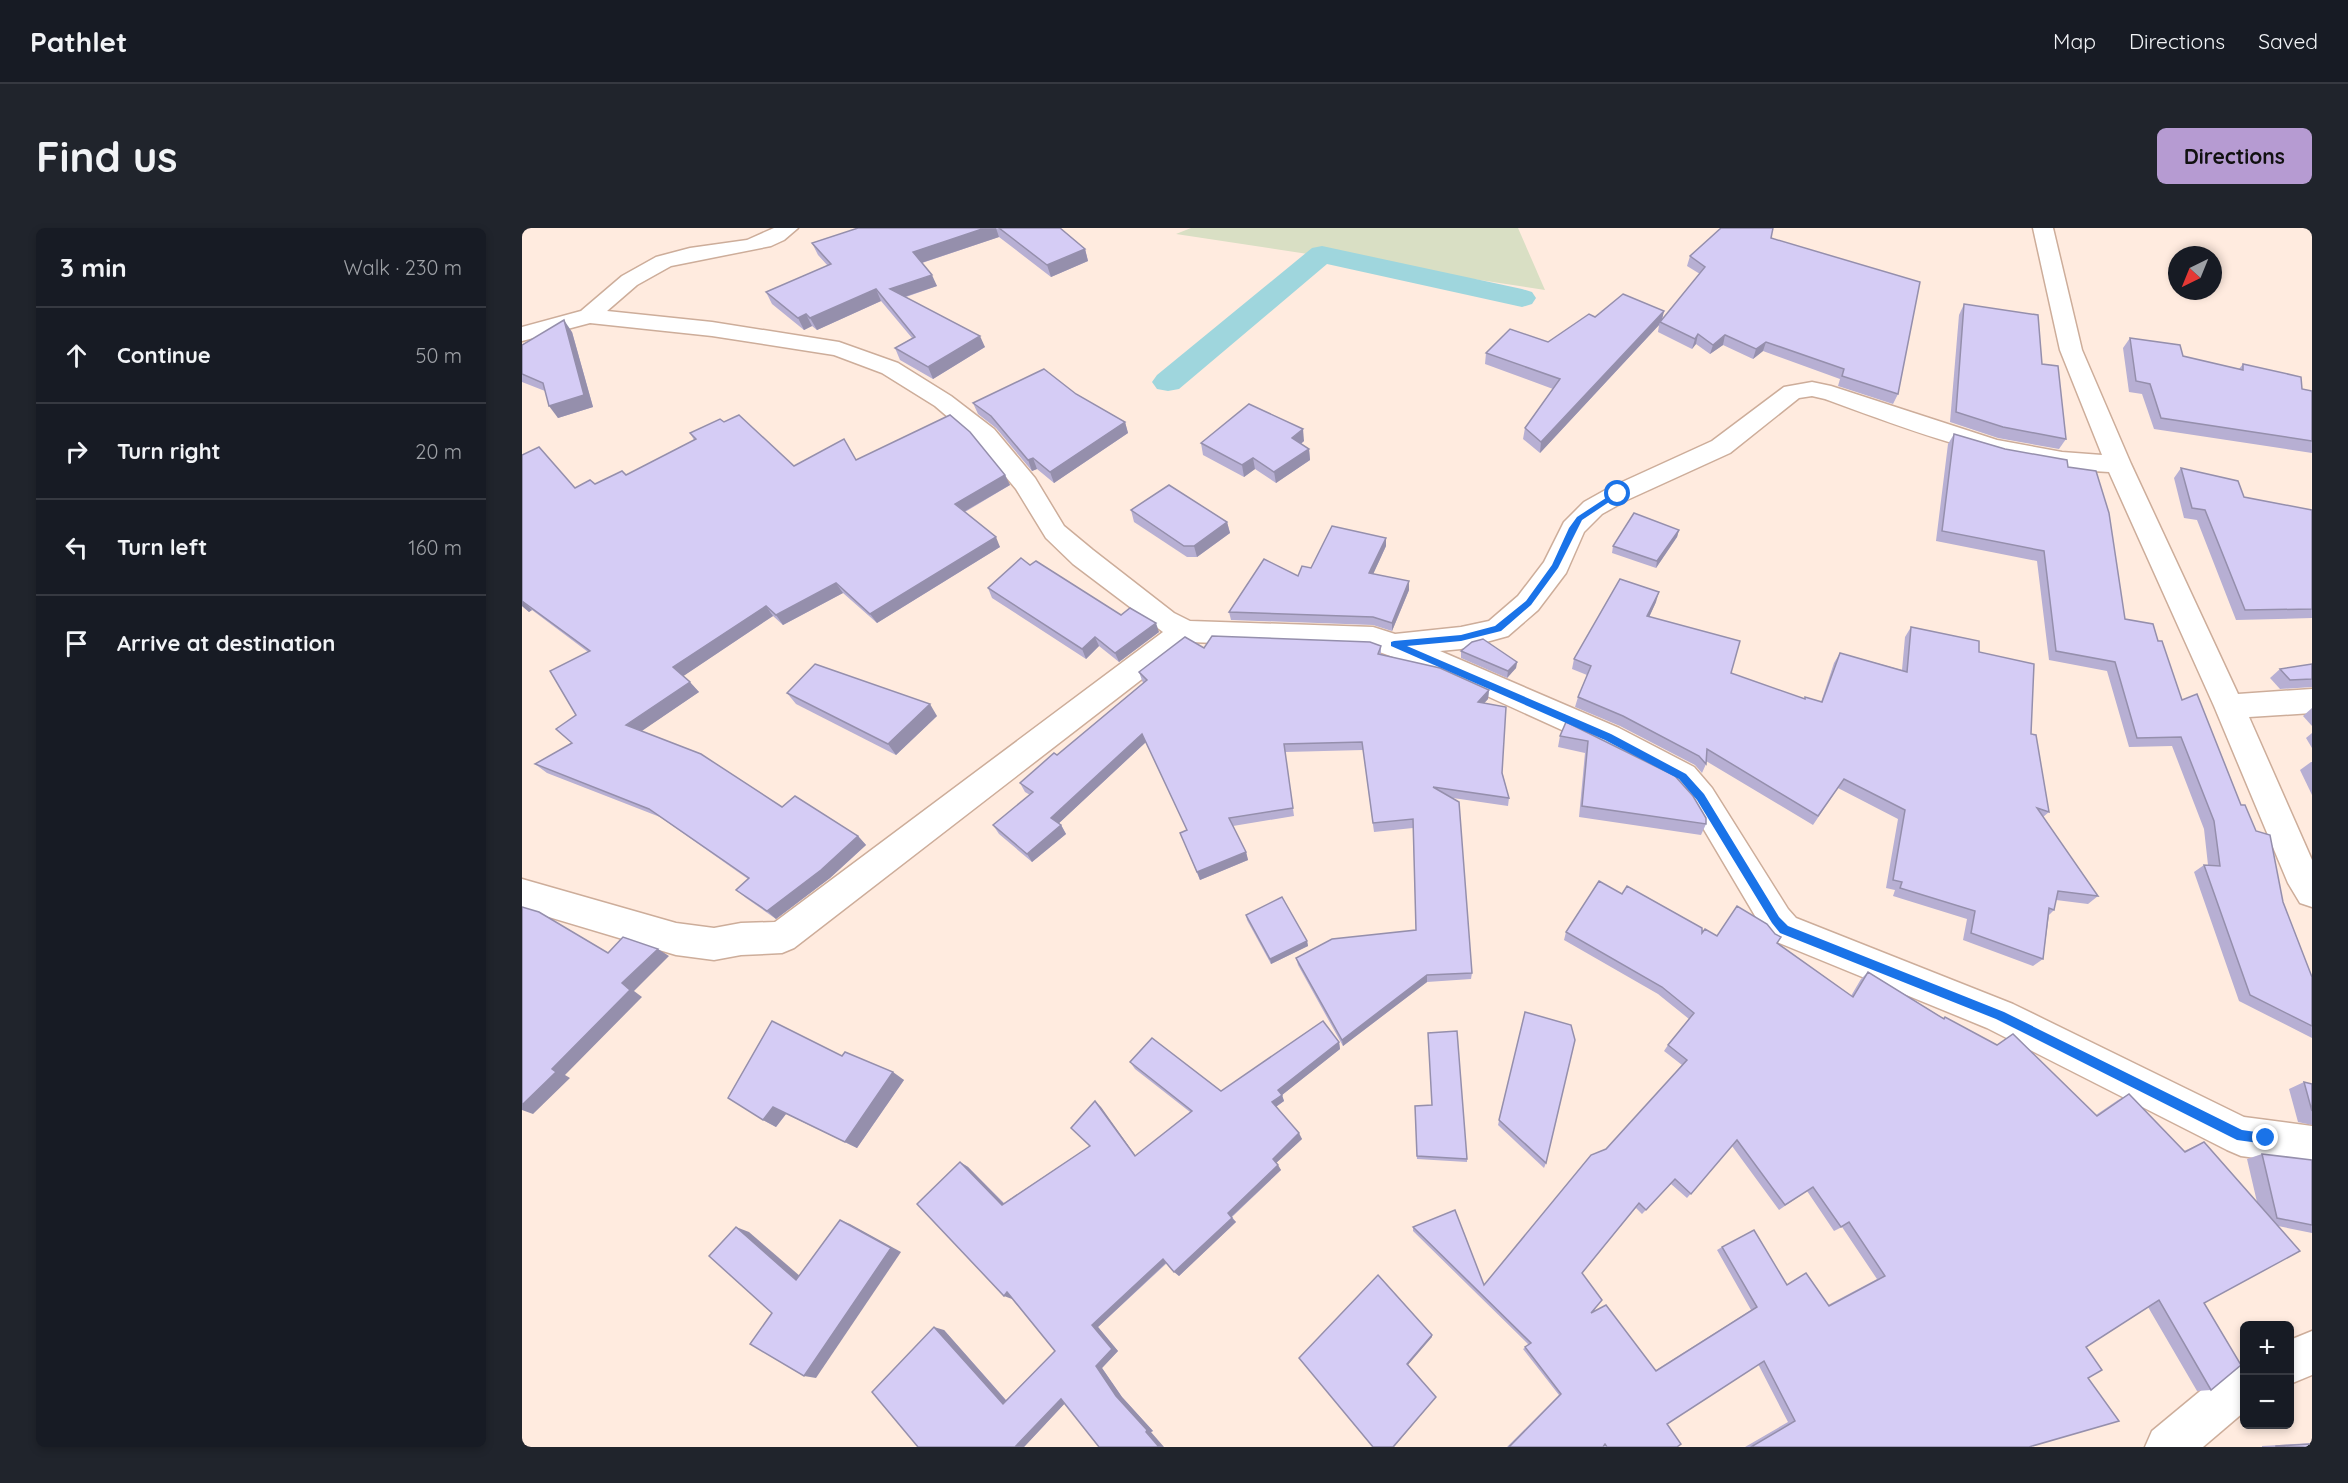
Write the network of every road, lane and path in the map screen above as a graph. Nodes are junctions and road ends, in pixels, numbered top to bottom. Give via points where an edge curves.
1 (788, 228) edge
2 (2043, 228) edge
3 (589, 316) junction
4 (522, 334) edge
5 (2118, 464) junction
6 (1185, 631) junction
7 (1394, 644) junction
8 (2312, 701) edge
9 (2229, 706) junction
10 (2312, 892) edge
11 (522, 894) edge
12 (2312, 1146) edge
13 (2312, 1353) edge
14 (2294, 1360) edge
15 (2240, 1387) edge
16 (2169, 1447) edge

1 - 3 street via 753,244 675,258 642,271
2 - 5 street via 2071,350
3 - 4 street
3 - 6 street via 712,329 839,349 890,368 943,400 985,435 1026,484 1055,532 1164,620
5 - 7 street via 2055,460 2023,453 1948,434 1831,393 1812,389 1792,392 1721,447 1618,494 1580,519 1556,566 1528,603 1498,629 1461,638
5 - 9 street
6 - 7 street via 1373,638
6 - 11 street via 782,937 714,944 676,939
7 - 12 street via 1608,737 1683,776 1701,797 1784,929 2000,1016 2241,1136
8 - 9 street
9 - 10 street
13 - 14 street
15 - 16 street

